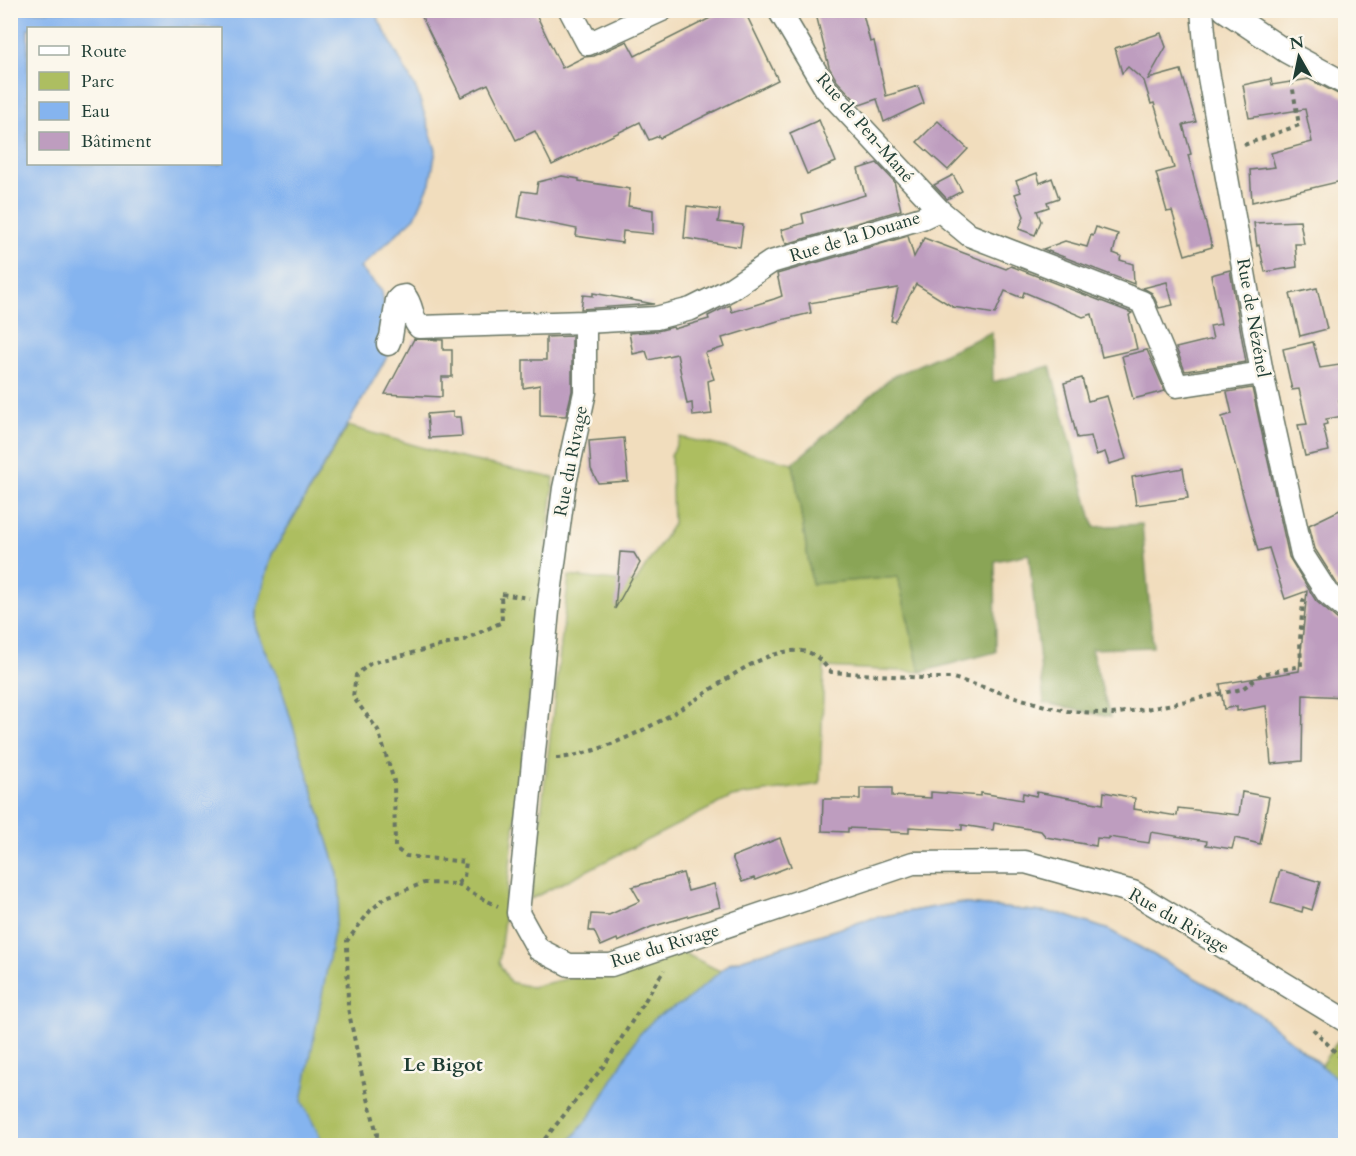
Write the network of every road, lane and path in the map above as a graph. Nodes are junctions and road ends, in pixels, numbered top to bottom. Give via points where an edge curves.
1 (570, 10) edge
2 (662, 10) edge
3 (779, 10) edge
4 (1202, 10) edge
5 (1224, 10) edge
6 (1287, 52) junction
7 (1346, 84) edge
8 (1223, 152) junction
9 (939, 210) junction
10 (585, 322) junction
11 (388, 344) dead end
12 (1263, 373) junction
13 (1318, 580) junction
14 (549, 601) junction
15 (1346, 609) edge
16 (534, 759) junction
17 (457, 884) junction
18 (519, 906) junction
19 (682, 942) junction
20 (1346, 1021) edge
21 (376, 1146) edge
22 (540, 1146) edge

1 - 2 street via 588,44
3 - 9 street, Rue de Pen-Mané via 826,90
4 - 8 street, Rue de Nézénel via 1207,66
5 - 6 street
6 - 7 street
6 - 8 path via 1299,125
8 - 12 street, Rue de Nézénel
9 - 10 street, Rue de la Douane via 771,262 691,309 656,318
9 - 12 street, Rue de la Douane via 969,235 1142,303 1177,386
10 - 11 street, Rue de la Douane via 419,327 405,296 397,300
10 - 14 street, Rue du Rivage via 585,392 564,488
12 - 13 street, Rue de Nézénel via 1302,554
13 - 15 street, Rue de Nézénel
13 - 16 path via 1303,600 1301,666 1262,674 1242,689 1112,714 1066,711 953,678 831,672 818,658 803,651 786,652 751,663 693,702 615,744 567,758
14 - 16 street, Rue du Rivage
14 - 17 path via 501,594 502,622 464,640 370,663 356,675 353,697 378,730 394,781 396,848 406,856 466,862 464,877
16 - 18 street, Rue du Rivage
17 - 18 path via 495,905
17 - 21 path via 424,883 386,897 347,941 348,1008 377,1134
18 - 19 street, Rue du Rivage via 518,913 538,949 569,965 611,965
19 - 20 street, Rue du Rivage via 913,863 1025,862 1133,892
19 - 22 path via 606,1063

